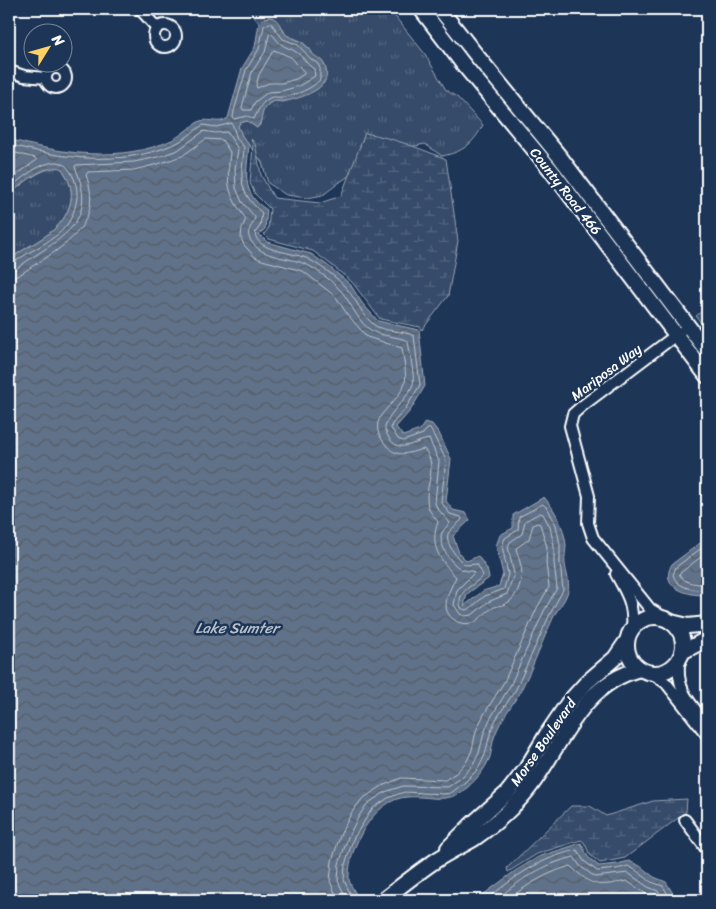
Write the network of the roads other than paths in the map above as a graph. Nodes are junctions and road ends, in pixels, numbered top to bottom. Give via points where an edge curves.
1 (140, 9) edge
2 (421, 9) edge
3 (440, 9) edge
4 (157, 28) dead end
5 (9, 71) edge
6 (46, 78) dead end
7 (688, 326) junction
8 (677, 335) junction
9 (707, 351) edge
10 (707, 376) edge
11 (604, 554) junction
12 (667, 620) junction
13 (707, 624) edge
14 (632, 628) junction
15 (707, 639) edge
16 (626, 642) junction
17 (681, 656) junction
18 (640, 669) junction
19 (654, 674) junction
20 (707, 724) edge
21 (707, 735) edge
22 (685, 820) dead end
23 (707, 850) edge
24 (435, 861) junction
25 (388, 897) edge

1 - 4 street
2 - 8 main road, County Road 466 via 551,170
3 - 7 main road, County Road 466 via 560,157
5 - 6 street
7 - 8 street
7 - 9 main road, County Road 466
8 - 10 main road, County Road 466
8 - 11 street, Mariposa Way via 582,406 571,420 571,432 590,496 588,522 593,538
11 - 12 street, Mariposa Way via 650,610
11 - 14 street, Mariposa Way via 630,599
12 - 13 main road via 688,626
12 - 14 main road via 647,618
12 - 17 main road via 681,634
14 - 16 main road
15 - 17 main road
16 - 18 main road via 629,657
16 - 24 main road, Morse Boulevard via 615,658 568,703 507,793
17 - 19 main road via 674,666
17 - 20 street via 678,676 683,692
18 - 19 main road
18 - 24 main road, Morse Boulevard via 625,673 599,690 578,713 526,793 502,817
19 - 21 street
22 - 23 street
24 - 25 main road, Morse Boulevard

